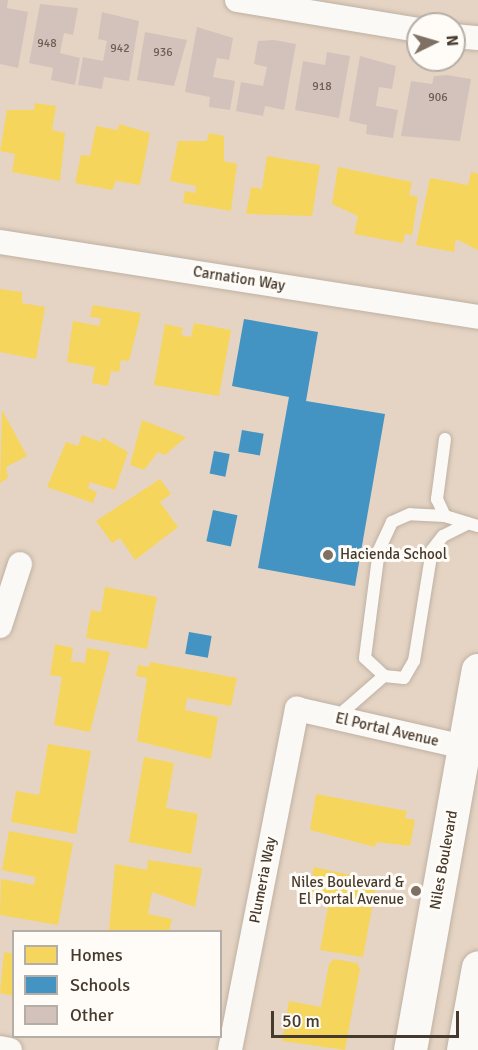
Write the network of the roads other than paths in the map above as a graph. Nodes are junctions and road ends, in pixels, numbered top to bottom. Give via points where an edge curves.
1 (237, 0) edge
2 (338, 8) edge
3 (406, 27) edge
4 (0, 242) edge
5 (478, 316) edge
6 (445, 439) dead end
7 (445, 516) junction
8 (473, 524) edge
9 (20, 564) dead end
10 (0, 627) edge
11 (478, 670) edge
12 (384, 676) junction
13 (297, 709) joint
14 (344, 720) junction
15 (471, 749) edge
16 (478, 967) edge
17 (0, 1048) edge
18 (10, 1050) edge
19 (230, 1050) edge
20 (410, 1050) edge
21 (463, 1050) edge

1 - 2 street
2 - 3 street
4 - 5 street, Carnation Way
6 - 7 lane via 436,499
7 - 8 lane
7 - 12 lane via 410,514 392,522 379,550 365,658
8 - 12 lane via 444,536 432,550 414,661 404,678
9 - 10 street
11 - 15 main road, Niles Boulevard
12 - 14 lane via 345,710
13 - 14 street, El Portal Avenue
13 - 19 street, Plumeria Way
14 - 15 street, El Portal Avenue
15 - 20 main road, Niles Boulevard
16 - 21 main road
17 - 18 street

